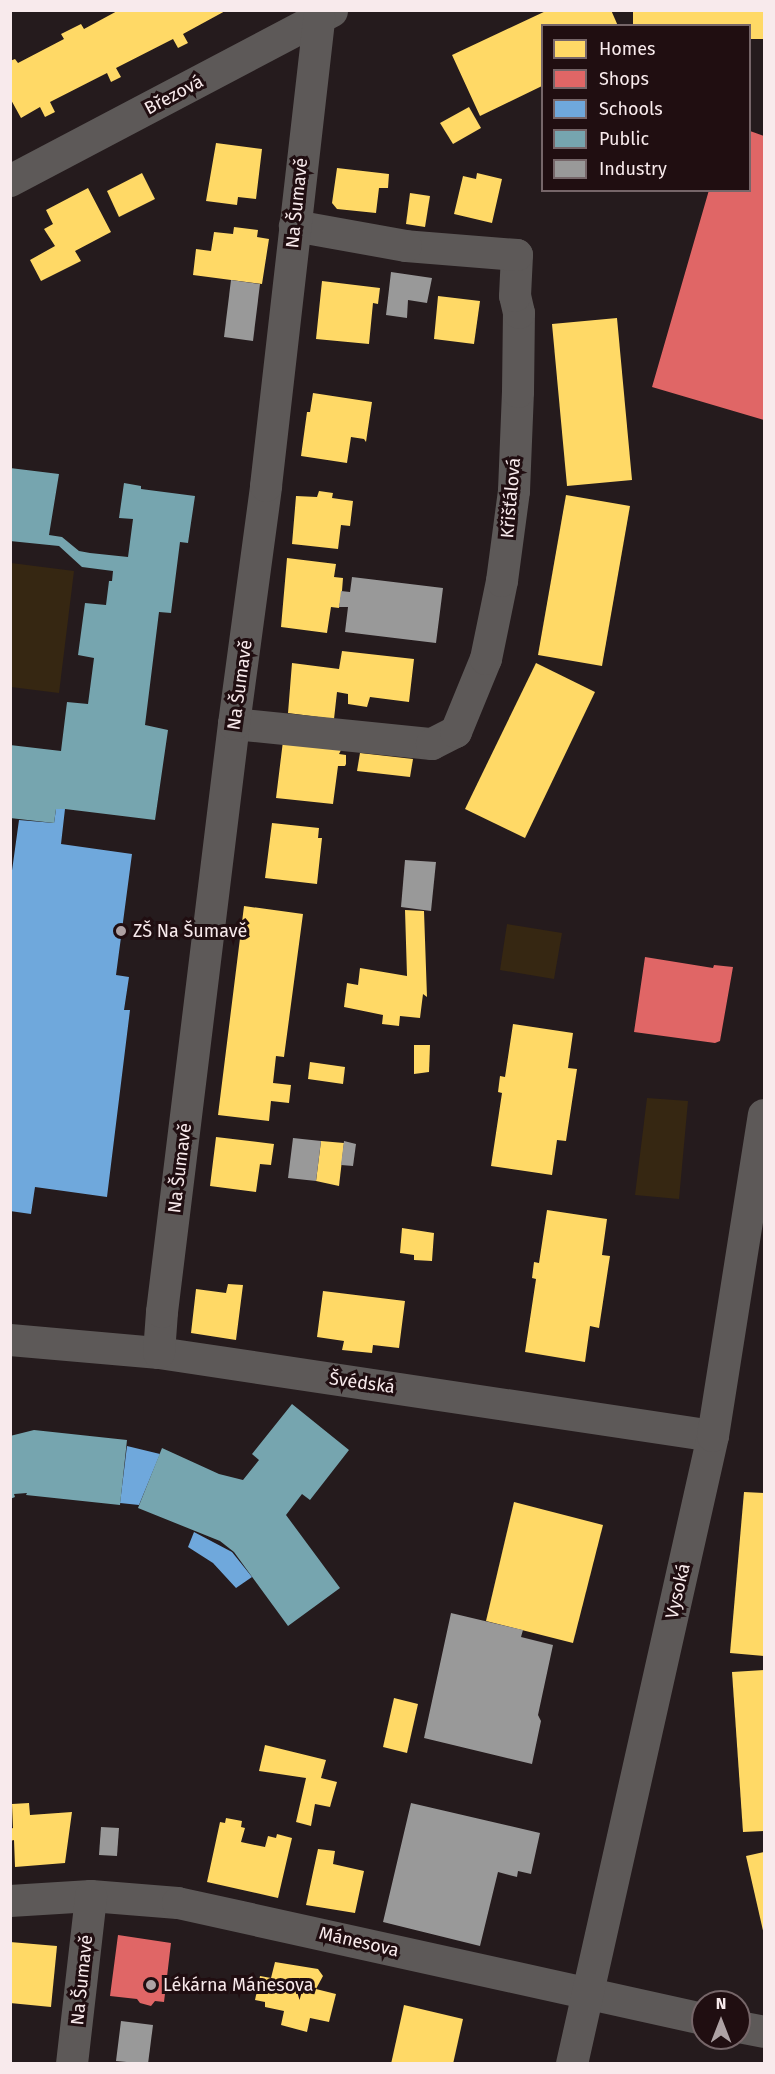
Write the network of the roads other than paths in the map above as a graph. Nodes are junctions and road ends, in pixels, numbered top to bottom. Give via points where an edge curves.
1 (326, 14) edge
2 (12, 176) edge
3 (295, 226) junction
4 (234, 724) junction
5 (765, 1115) edge
6 (10, 1340) edge
7 (159, 1353) junction
8 (713, 1436) junction
9 (91, 1896) junction
10 (10, 1901) edge
11 (588, 1995) junction
12 (691, 2016) edge
13 (72, 2064) edge
14 (572, 2064) edge

1 - 2 street, Březová
1 - 3 street, Na Šumavě
3 - 4 street, Na Šumavě via 267,486
3 - 4 street, Křišťálová via 406,246 517,255 514,491 486,659 456,732 432,744
4 - 7 street, Na Šumavě
5 - 8 street, Vysoká
6 - 7 street, Švédská
7 - 8 street, Švédská
8 - 11 street, Vysoká
9 - 10 street, Mánesova
9 - 11 street, Mánesova via 178,1903 240,1915
9 - 13 street, Na Šumavě
11 - 12 street, Mánesova
11 - 14 street, Vysoká

